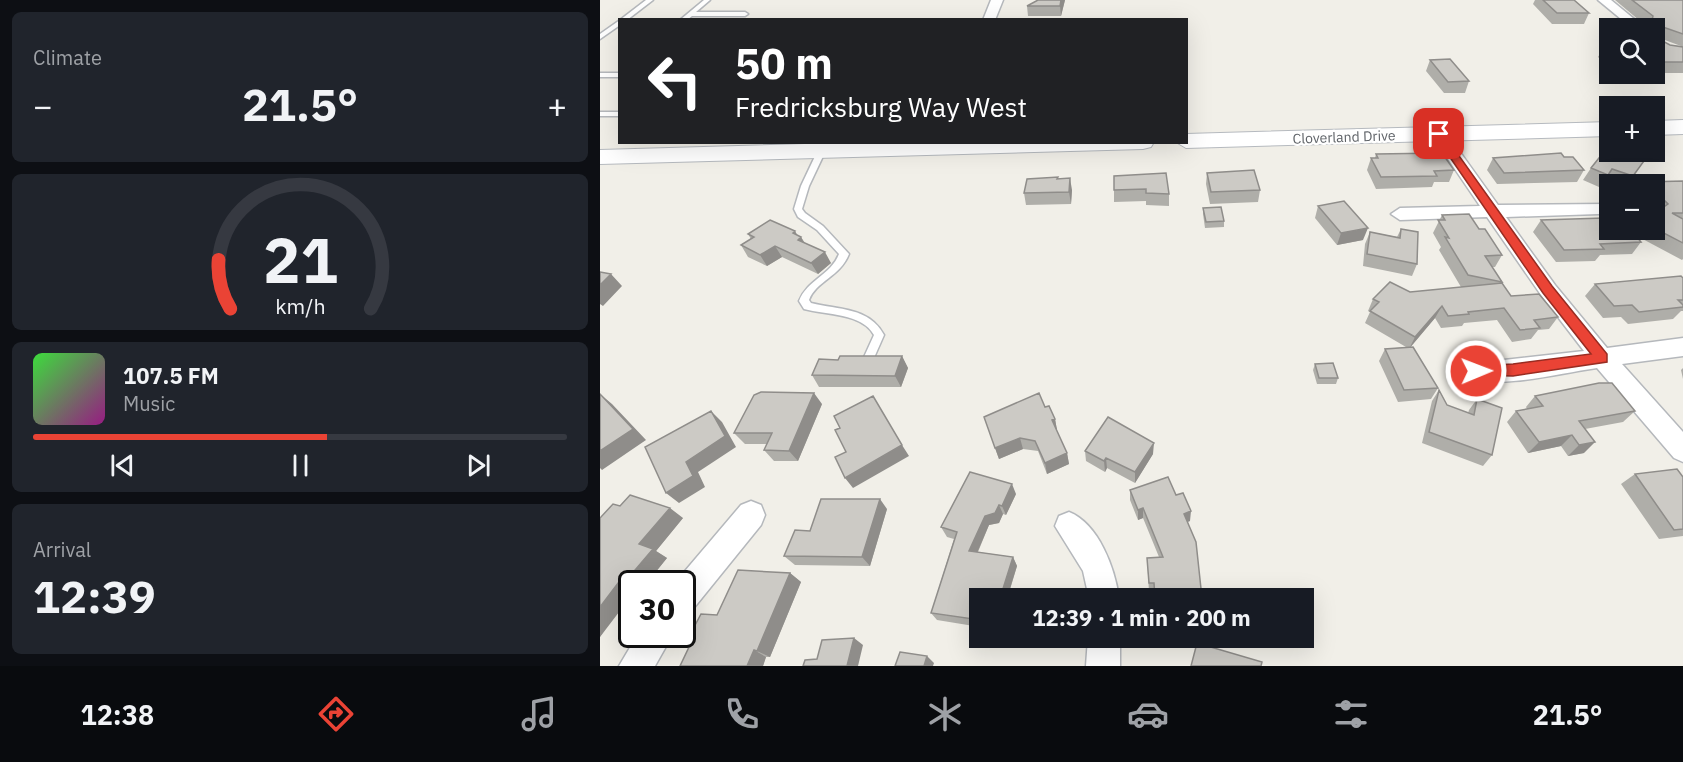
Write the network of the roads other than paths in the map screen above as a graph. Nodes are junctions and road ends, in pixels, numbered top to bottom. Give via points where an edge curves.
1 (650, 0) edge
2 (707, 0) edge
3 (997, 0) edge
4 (1604, 0) edge
5 (690, 14) junction
6 (626, 18) edge
7 (685, 18) edge
8 (741, 18) edge
9 (990, 18) edge
10 (1626, 18) edge
11 (618, 23) edge
12 (600, 36) edge
13 (618, 73) edge
14 (600, 75) edge
15 (600, 114) edge
16 (618, 114) edge
17 (1683, 127) edge
18 (1665, 128) edge
19 (1599, 129) edge
20 (1439, 134) junction
21 (1188, 141) edge
22 (1039, 144) edge
23 (935, 146) edge
24 (821, 152) junction
25 (600, 157) edge
26 (1599, 208) dead end
27 (1493, 211) junction
28 (1400, 214) dead end
29 (1683, 347) edge
30 (869, 357) edge
31 (1602, 358) junction
32 (1476, 371) dead end
33 (1683, 450) edge
34 (751, 515) dead end
35 (1069, 526) dead end
36 (696, 581) edge
37 (1102, 588) edge
38 (648, 648) edge
39 (1104, 648) edge
40 (636, 666) edge
41 (1103, 666) edge

1 - 6 lane
2 - 5 lane
3 - 9 street
4 - 10 street
5 - 7 lane
5 - 8 lane via 745,14
11 - 12 lane
13 - 14 lane
15 - 16 lane
17 - 18 street
19 - 20 street, Cloverland Drive
20 - 21 street, Cloverland Drive
20 - 27 street
22 - 23 street
23 - 24 street
24 - 25 street
24 - 30 lane via 798,209 844,254 838,268 807,293 804,301 808,306 873,325 879,335
26 - 27 street
27 - 28 street
27 - 31 street
29 - 31 street
31 - 32 street
31 - 33 street
34 - 36 street
35 - 37 street via 1097,565
38 - 40 street
39 - 41 street

